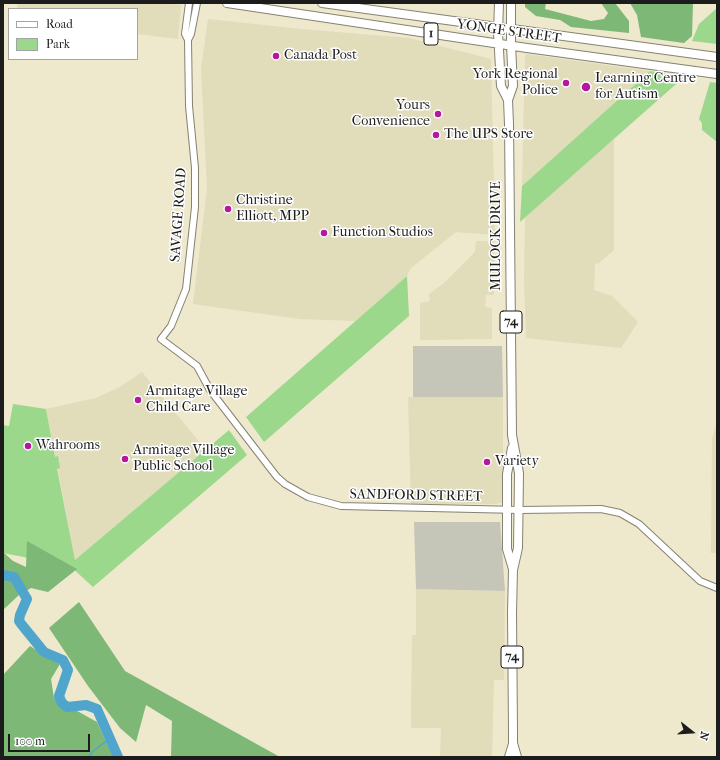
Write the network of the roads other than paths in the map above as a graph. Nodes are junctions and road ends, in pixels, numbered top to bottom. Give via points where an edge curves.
1 (189, 3) edge
2 (197, 3) edge
3 (227, 3) edge
4 (322, 3) edge
5 (499, 3) edge
6 (511, 3) edge
7 (498, 26) junction
8 (511, 28) junction
9 (188, 40) junction
10 (499, 44) junction
11 (511, 45) junction
12 (717, 57) edge
13 (717, 74) edge
14 (508, 100) junction
15 (161, 338) joint
16 (513, 442) junction
17 (508, 510) junction
18 (519, 510) junction
19 (513, 570) junction
20 (717, 588) edge
21 (513, 743) junction
22 (509, 757) edge
23 (517, 757) edge

1 - 9 street, SAVAGE ROAD via 185,34
2 - 9 street, SAVAGE ROAD
3 - 10 main road, YONGE STREET / 1
4 - 7 main road, YONGE STREET / 1
5 - 7 main road, MULOCK DRIVE / 74
6 - 8 main road, MULOCK DRIVE / 74
7 - 8 main road, YONGE STREET / 1
7 - 10 main road, MULOCK DRIVE / 74
8 - 11 main road, MULOCK DRIVE / 74
8 - 12 main road, YONGE STREET / 1
9 - 15 street, SAVAGE ROAD via 195,206 186,289 173,321
10 - 11 main road, YONGE STREET / 1
10 - 14 main road, MULOCK DRIVE / 74 via 501,86
11 - 13 main road, YONGE STREET / 1
11 - 14 main road, MULOCK DRIVE / 74 via 513,86
14 - 16 main road, MULOCK DRIVE / 74
15 - 17 street, SANDFORD STREET via 197,366 210,390 277,477 308,497 358,508
16 - 17 main road, MULOCK DRIVE / 74 via 507,474
16 - 18 main road, MULOCK DRIVE / 74 via 519,473
17 - 18 street, SANDFORD STREET
17 - 19 main road, MULOCK DRIVE / 74 via 507,549
18 - 19 main road, MULOCK DRIVE / 74 via 518,548
18 - 20 street, SANDFORD STREET via 601,510 620,513 639,524 700,581
19 - 21 main road, MULOCK DRIVE / 74
21 - 22 main road, MULOCK DRIVE / 74
21 - 23 main road, MULOCK DRIVE / 74

